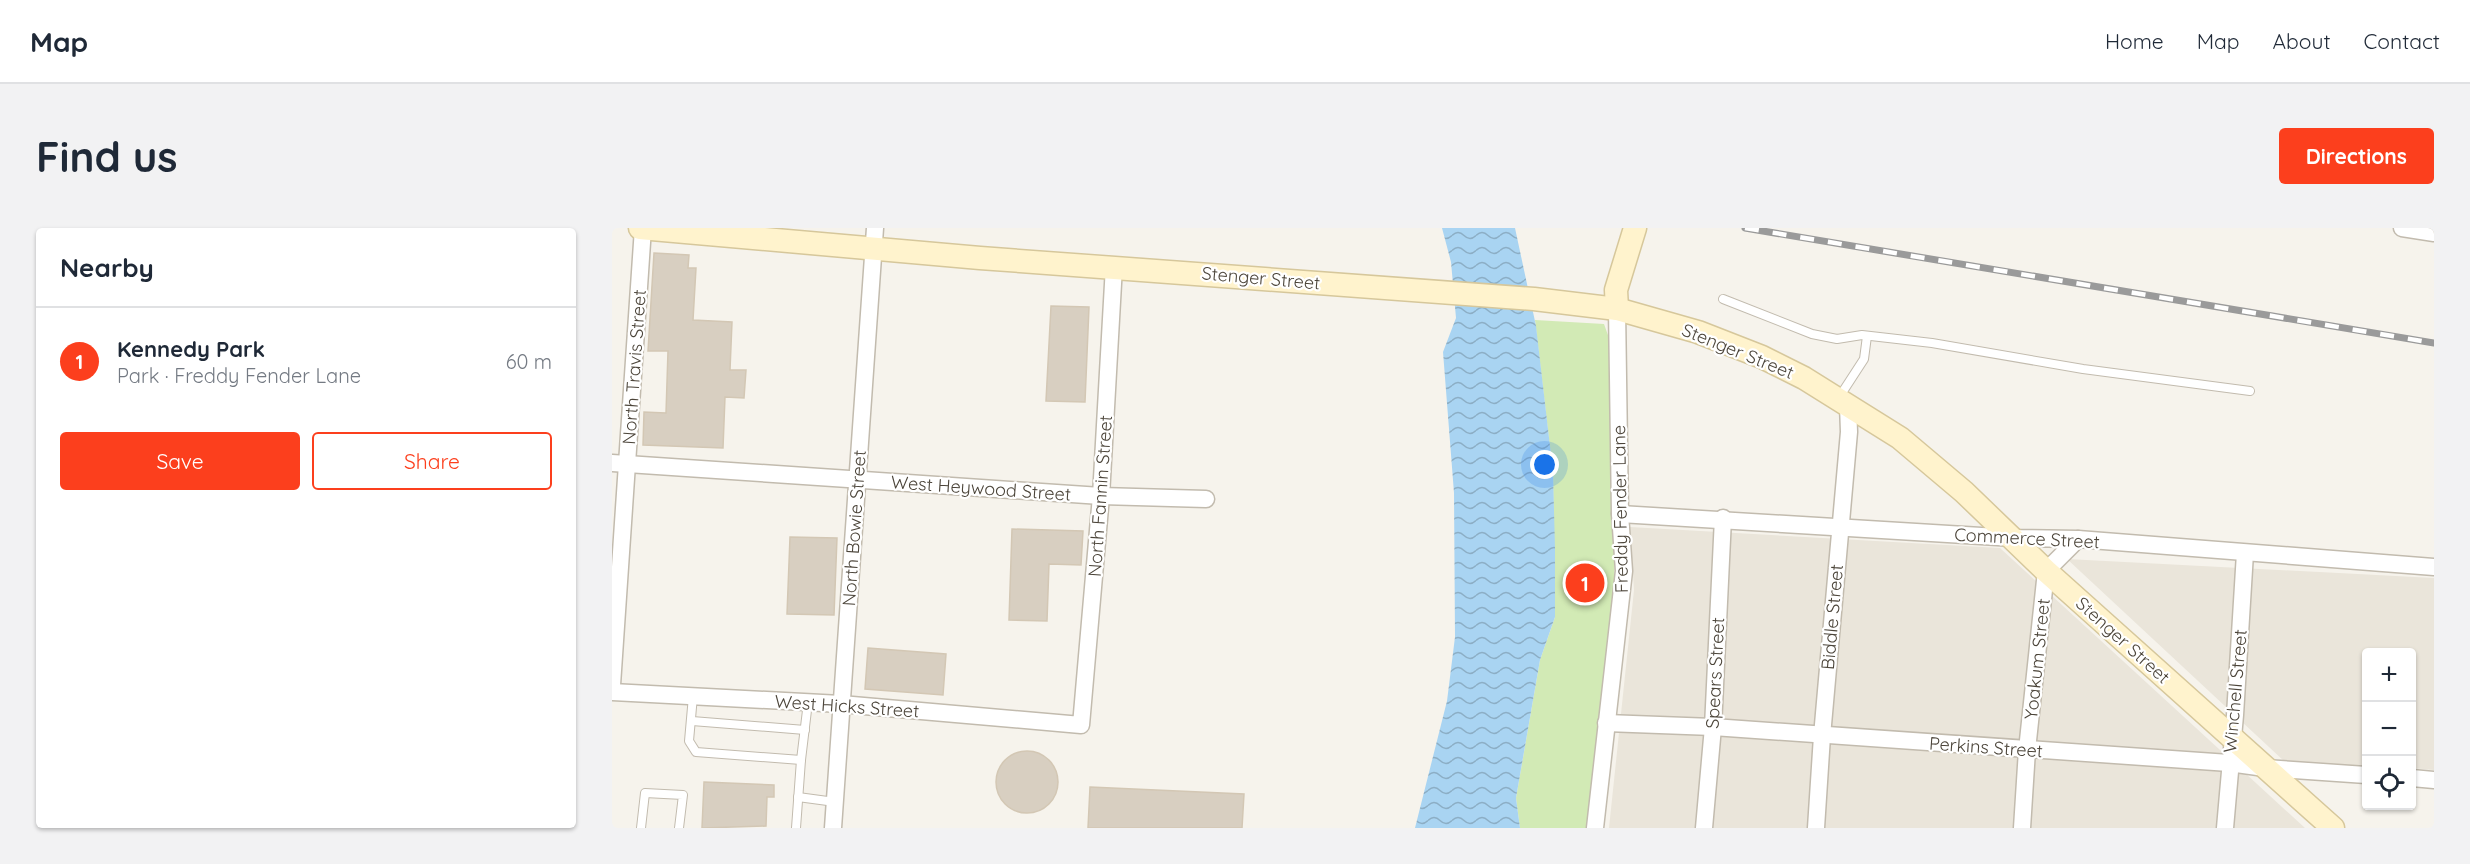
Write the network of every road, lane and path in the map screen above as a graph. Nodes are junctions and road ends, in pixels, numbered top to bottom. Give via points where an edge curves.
1 (642, 228) edge
2 (1635, 228) edge
3 (2407, 228) edge
4 (2434, 233) edge
5 (874, 238) edge
6 (1114, 266) junction
7 (1723, 299) dead end
8 (1617, 309) junction
9 (1867, 336) junction
10 (2250, 391) dead end
11 (1843, 402) junction
12 (620, 464) edge
13 (858, 480) junction
14 (1101, 496) junction
15 (1206, 499) dead end
16 (1620, 514) junction
17 (1723, 518) junction
18 (1840, 526) junction
19 (2014, 538) junction
20 (2078, 539) junction
21 (2245, 553) junction
22 (2434, 567) edge
23 (2046, 571) junction
24 (612, 685) edge
25 (612, 692) edge
26 (693, 696) junction
27 (808, 702) junction
28 (841, 704) junction
29 (692, 721) junction
30 (1606, 723) junction
31 (1081, 725) joint
32 (1713, 727) junction
33 (805, 730) junction
34 (1822, 736) junction
35 (2231, 738) junction
36 (2027, 750) junction
37 (801, 760) junction
38 (2229, 763) junction
39 (2265, 768) junction
40 (2362, 775) edge
41 (2416, 778) edge
42 (2434, 780) edge
43 (798, 797) junction
44 (835, 802) junction
45 (641, 828) edge
46 (680, 828) edge
47 (796, 828) edge
48 (833, 828) edge
49 (1594, 828) edge
50 (1704, 828) edge
51 (1816, 828) edge
52 (2022, 828) edge
53 (2225, 828) edge
54 (2333, 828) edge

1 - 5 street, Stenger Street
1 - 12 street, North Travis Street
2 - 8 street, Freddy Fender Lane via 1616,290
3 - 4 street
5 - 6 street, Stenger Street via 980,258
5 - 13 street, North Bowie Street
6 - 8 street, Stenger Street
6 - 14 street, North Fannin Street
7 - 9 lane via 1812,334 1837,339
8 - 11 street, Stenger Street via 1698,332 1762,357
8 - 16 street, Freddy Fender Lane
9 - 10 lane
9 - 11 lane via 1864,360
11 - 18 street, Biddle Street via 1850,432
11 - 19 street, Stenger Street via 1900,438
12 - 13 street, West Heywood Street
12 - 24 street, North Travis Street
13 - 14 street, West Heywood Street
13 - 28 street, North Bowie Street
14 - 15 street, West Heywood Street
14 - 31 street, North Fannin Street
16 - 17 street, Commerce Street
16 - 30 street, Freddy Fender Lane via 1624,571
17 - 18 street, Commerce Street
17 - 32 street, Spears Street
18 - 19 street, Commerce Street
18 - 34 street, Biddle Street
19 - 20 street, Commerce Street
19 - 23 street, Stenger Street
20 - 21 street, Commerce Street
20 - 23 street
21 - 22 street, Commerce Street
21 - 35 street, Winchell Street
23 - 35 street, Stenger Street
23 - 36 street, Yoakum Street
25 - 26 street, West Hicks Street
26 - 27 street, West Hicks Street
26 - 29 lane
27 - 28 street, West Hicks Street
27 - 33 lane
28 - 31 street, West Hicks Street
28 - 44 street, North Bowie Street
29 - 33 lane
29 - 37 lane via 689,741 696,752
30 - 32 street, Perkins Street
30 - 49 street, Freddy Fender Lane
32 - 34 street, Perkins Street
32 - 50 street, Spears Street
33 - 37 lane
34 - 36 street, Perkins Street
34 - 51 street, Biddle Street
35 - 38 street, Winchell Street
35 - 39 street, Stenger Street
36 - 38 street, Perkins Street
36 - 52 street, Yoakum Street
37 - 43 lane
38 - 39 street, Perkins Street
38 - 53 street, Winchell Street
39 - 40 street, Perkins Street
39 - 54 street, Stenger Street
41 - 42 street
43 - 44 lane
43 - 47 lane
44 - 48 street, North Bowie Street
45 - 46 lane via 645,793 682,795

